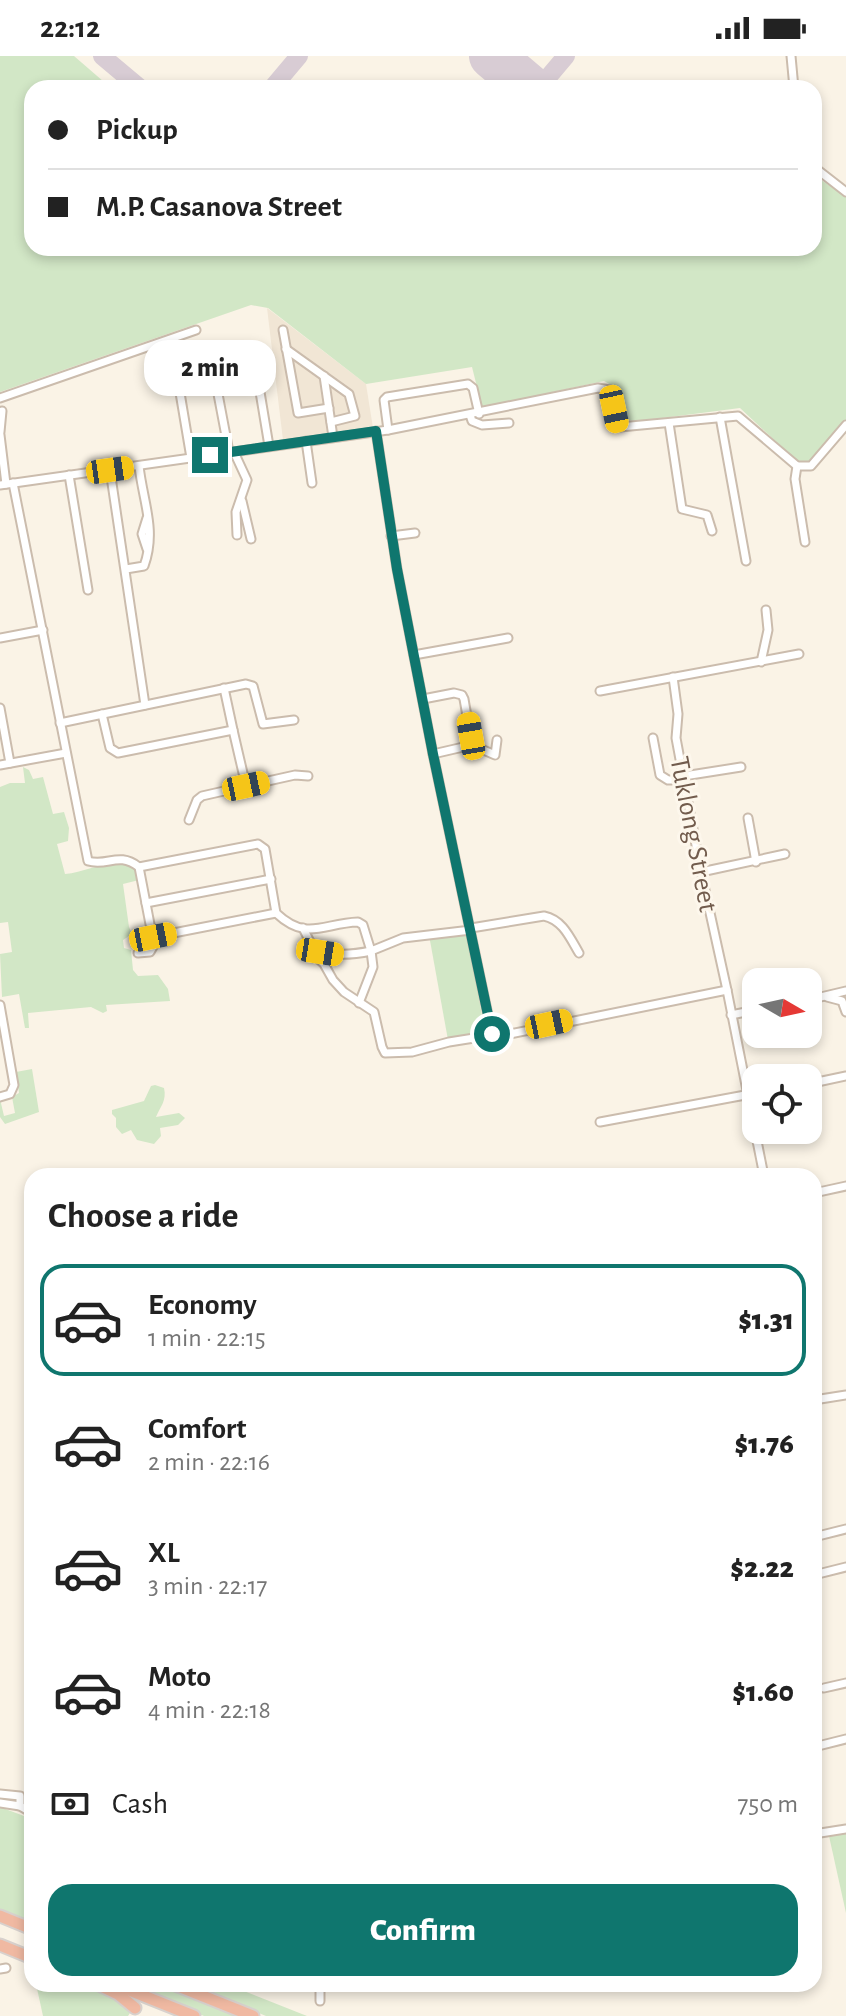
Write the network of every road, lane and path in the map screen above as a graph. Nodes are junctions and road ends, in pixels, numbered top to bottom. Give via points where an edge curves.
1 (788, 57) edge
2 (792, 80) edge
3 (822, 173) edge
4 (846, 192) edge
5 (196, 330) dead end
6 (283, 330) dead end
7 (286, 349) junction
8 (211, 357) junction
9 (324, 376) junction
10 (0, 398) edge
11 (329, 408) junction
12 (2, 411) dead end
13 (475, 414) junction
14 (720, 417) junction
15 (331, 422) junction
16 (509, 423) dead end
17 (669, 423) junction
18 (846, 425) edge
19 (388, 430) junction
20 (376, 431) junction
21 (0, 434) edge
22 (333, 437) junction
23 (306, 441) junction
24 (269, 446) junction
25 (232, 452) junction
26 (191, 458) junction
27 (139, 466) junction
28 (797, 466) junction
29 (110, 470) junction
30 (69, 475) junction
31 (312, 483) dead end
32 (6, 484) edge
33 (242, 499) junction
34 (712, 531) dead end
35 (415, 533) dead end
36 (237, 535) dead end
37 (391, 536) junction
38 (251, 539) dead end
39 (805, 542) dead end
40 (746, 561) dead end
41 (126, 569) junction
42 (88, 590) dead end
43 (766, 610) dead end
44 (43, 630) junction
45 (0, 638) edge
46 (508, 638) dead end
47 (799, 654) dead end
48 (414, 655) junction
49 (761, 662) junction
50 (673, 677) junction
51 (224, 688) junction
52 (600, 691) dead end
53 (423, 699) junction
54 (145, 705) junction
55 (0, 708) edge
56 (102, 714) junction
57 (294, 720) dead end
58 (60, 723) junction
59 (233, 730) junction
60 (653, 738) dead end
61 (497, 740) dead end
62 (472, 745) junction
63 (66, 753) junction
64 (433, 754) junction
65 (10, 763) junction
66 (0, 765) edge
67 (741, 767) dead end
68 (308, 776) dead end
69 (684, 778) junction
70 (246, 786) junction
71 (748, 818) dead end
72 (189, 820) dead end
73 (785, 854) dead end
74 (756, 862) junction
75 (139, 867) junction
76 (701, 872) junction
77 (271, 879) junction
78 (146, 903) junction
79 (276, 913) junction
80 (303, 928) junction
81 (471, 929) junction
82 (153, 937) junction
83 (314, 950) junction
84 (371, 951) junction
85 (138, 953) dead end
86 (579, 953) dead end
87 (727, 990) junction
88 (846, 991) edge
89 (825, 996) junction
90 (822, 997) edge
91 (359, 1003) junction
92 (0, 1005) edge
93 (846, 1012) edge
94 (742, 1013) edge
95 (731, 1015) junction
96 (493, 1035) junction
97 (742, 1070) edge
98 (846, 1076) edge
99 (822, 1081) edge
100 (742, 1096) edge
101 (0, 1097) edge
102 (600, 1122) dead end
103 (757, 1144) edge
104 (762, 1168) edge
105 (846, 1186) edge
106 (822, 1191) edge
107 (846, 1395) edge
108 (822, 1399) edge
109 (846, 1529) edge
110 (822, 1535) edge
111 (846, 1567) edge
112 (822, 1573) edge
113 (846, 1684) edge
114 (824, 1688) dead end
115 (846, 1739) edge
116 (822, 1745) edge
117 (0, 1794) edge
118 (0, 1803) edge
119 (18, 1806) junction
120 (24, 1809) edge
121 (846, 1829) edge
122 (822, 1833) edge
123 (0, 1916) edge
124 (24, 1926) edge
125 (0, 1942) edge
126 (24, 1952) edge
127 (114, 1992) edge
128 (134, 1992) edge
129 (193, 1992) edge
130 (320, 1992) edge
131 (320, 2001) dead end
132 (135, 2008) dead end
133 (194, 2016) edge
134 (253, 2016) edge

1 - 2 street
3 - 4 street
5 - 10 street
6 - 7 street
7 - 9 street
7 - 11 street via 298,413
8 - 24 street via 252,348
8 - 25 street
8 - 26 street via 176,369
9 - 11 street
9 - 15 street via 349,394 356,413
11 - 15 street
12 - 21 street
13 - 16 street via 472,421 477,424
13 - 17 street via 603,388 610,390 620,427
13 - 19 street
13 - 19 street via 468,384 387,397
14 - 17 street
14 - 28 street via 740,417
14 - 40 street
15 - 22 street
17 - 34 street via 682,509 707,515
18 - 28 street via 811,466
19 - 20 street
20 - 22 street
20 - 37 street
21 - 32 street
22 - 23 street
23 - 24 street
23 - 31 street
24 - 25 street
25 - 26 street
25 - 33 street via 246,476
26 - 27 street
27 - 29 street
27 - 41 street via 149,507 142,534 147,549 144,566
28 - 39 street
29 - 30 street
29 - 41 street
30 - 32 street
30 - 42 street
32 - 44 street
33 - 36 street via 236,512
33 - 38 street
35 - 37 street
37 - 48 street
41 - 54 street
43 - 49 street
44 - 45 street
44 - 58 street
46 - 48 street
47 - 49 street
48 - 53 street
49 - 50 street
50 - 52 street
50 - 69 street, Tuklong Street
51 - 54 street
51 - 57 street via 253,686 263,724
51 - 59 street
53 - 62 street via 462,695
53 - 64 street
54 - 56 street
55 - 65 street
56 - 58 street
56 - 59 street via 110,748 118,753
58 - 63 street
59 - 70 street
60 - 69 street via 660,775
61 - 62 street via 495,755
62 - 64 street
63 - 65 street
63 - 75 street via 88,861 122,859
64 - 81 street
65 - 66 street
67 - 69 street
68 - 70 street
69 - 76 street, Tuklong Street
70 - 72 street via 202,796
71 - 74 street
73 - 74 street
74 - 76 street
75 - 77 street via 258,844 265,849
75 - 78 street
76 - 87 street, Tuklong Street
77 - 78 street
77 - 79 street
78 - 82 street
79 - 80 street via 296,929
79 - 82 street
80 - 83 street
80 - 84 street via 358,922
81 - 84 street via 403,938
81 - 86 street via 553,918
81 - 96 street
82 - 85 street via 152,951
83 - 84 street via 336,955
83 - 91 street via 333,980
84 - 91 street via 373,967
87 - 95 street, Tuklong Street
87 - 96 street
88 - 89 street
89 - 90 street
89 - 93 street via 842,1001
91 - 96 street via 374,1012 385,1053
92 - 101 street via 14,1085 10,1094
94 - 95 street
95 - 97 street, Tuklong Street
98 - 99 street
100 - 102 street
103 - 104 street, Tuklong Street
105 - 106 street
107 - 108 street
109 - 110 street
111 - 112 street
113 - 114 street
115 - 116 street
117 - 119 street via 20,1796
118 - 119 street
119 - 120 street
121 - 122 street
123 - 124 highway
125 - 126 highway
127 - 132 highway
128 - 133 highway
129 - 134 highway
130 - 131 street

